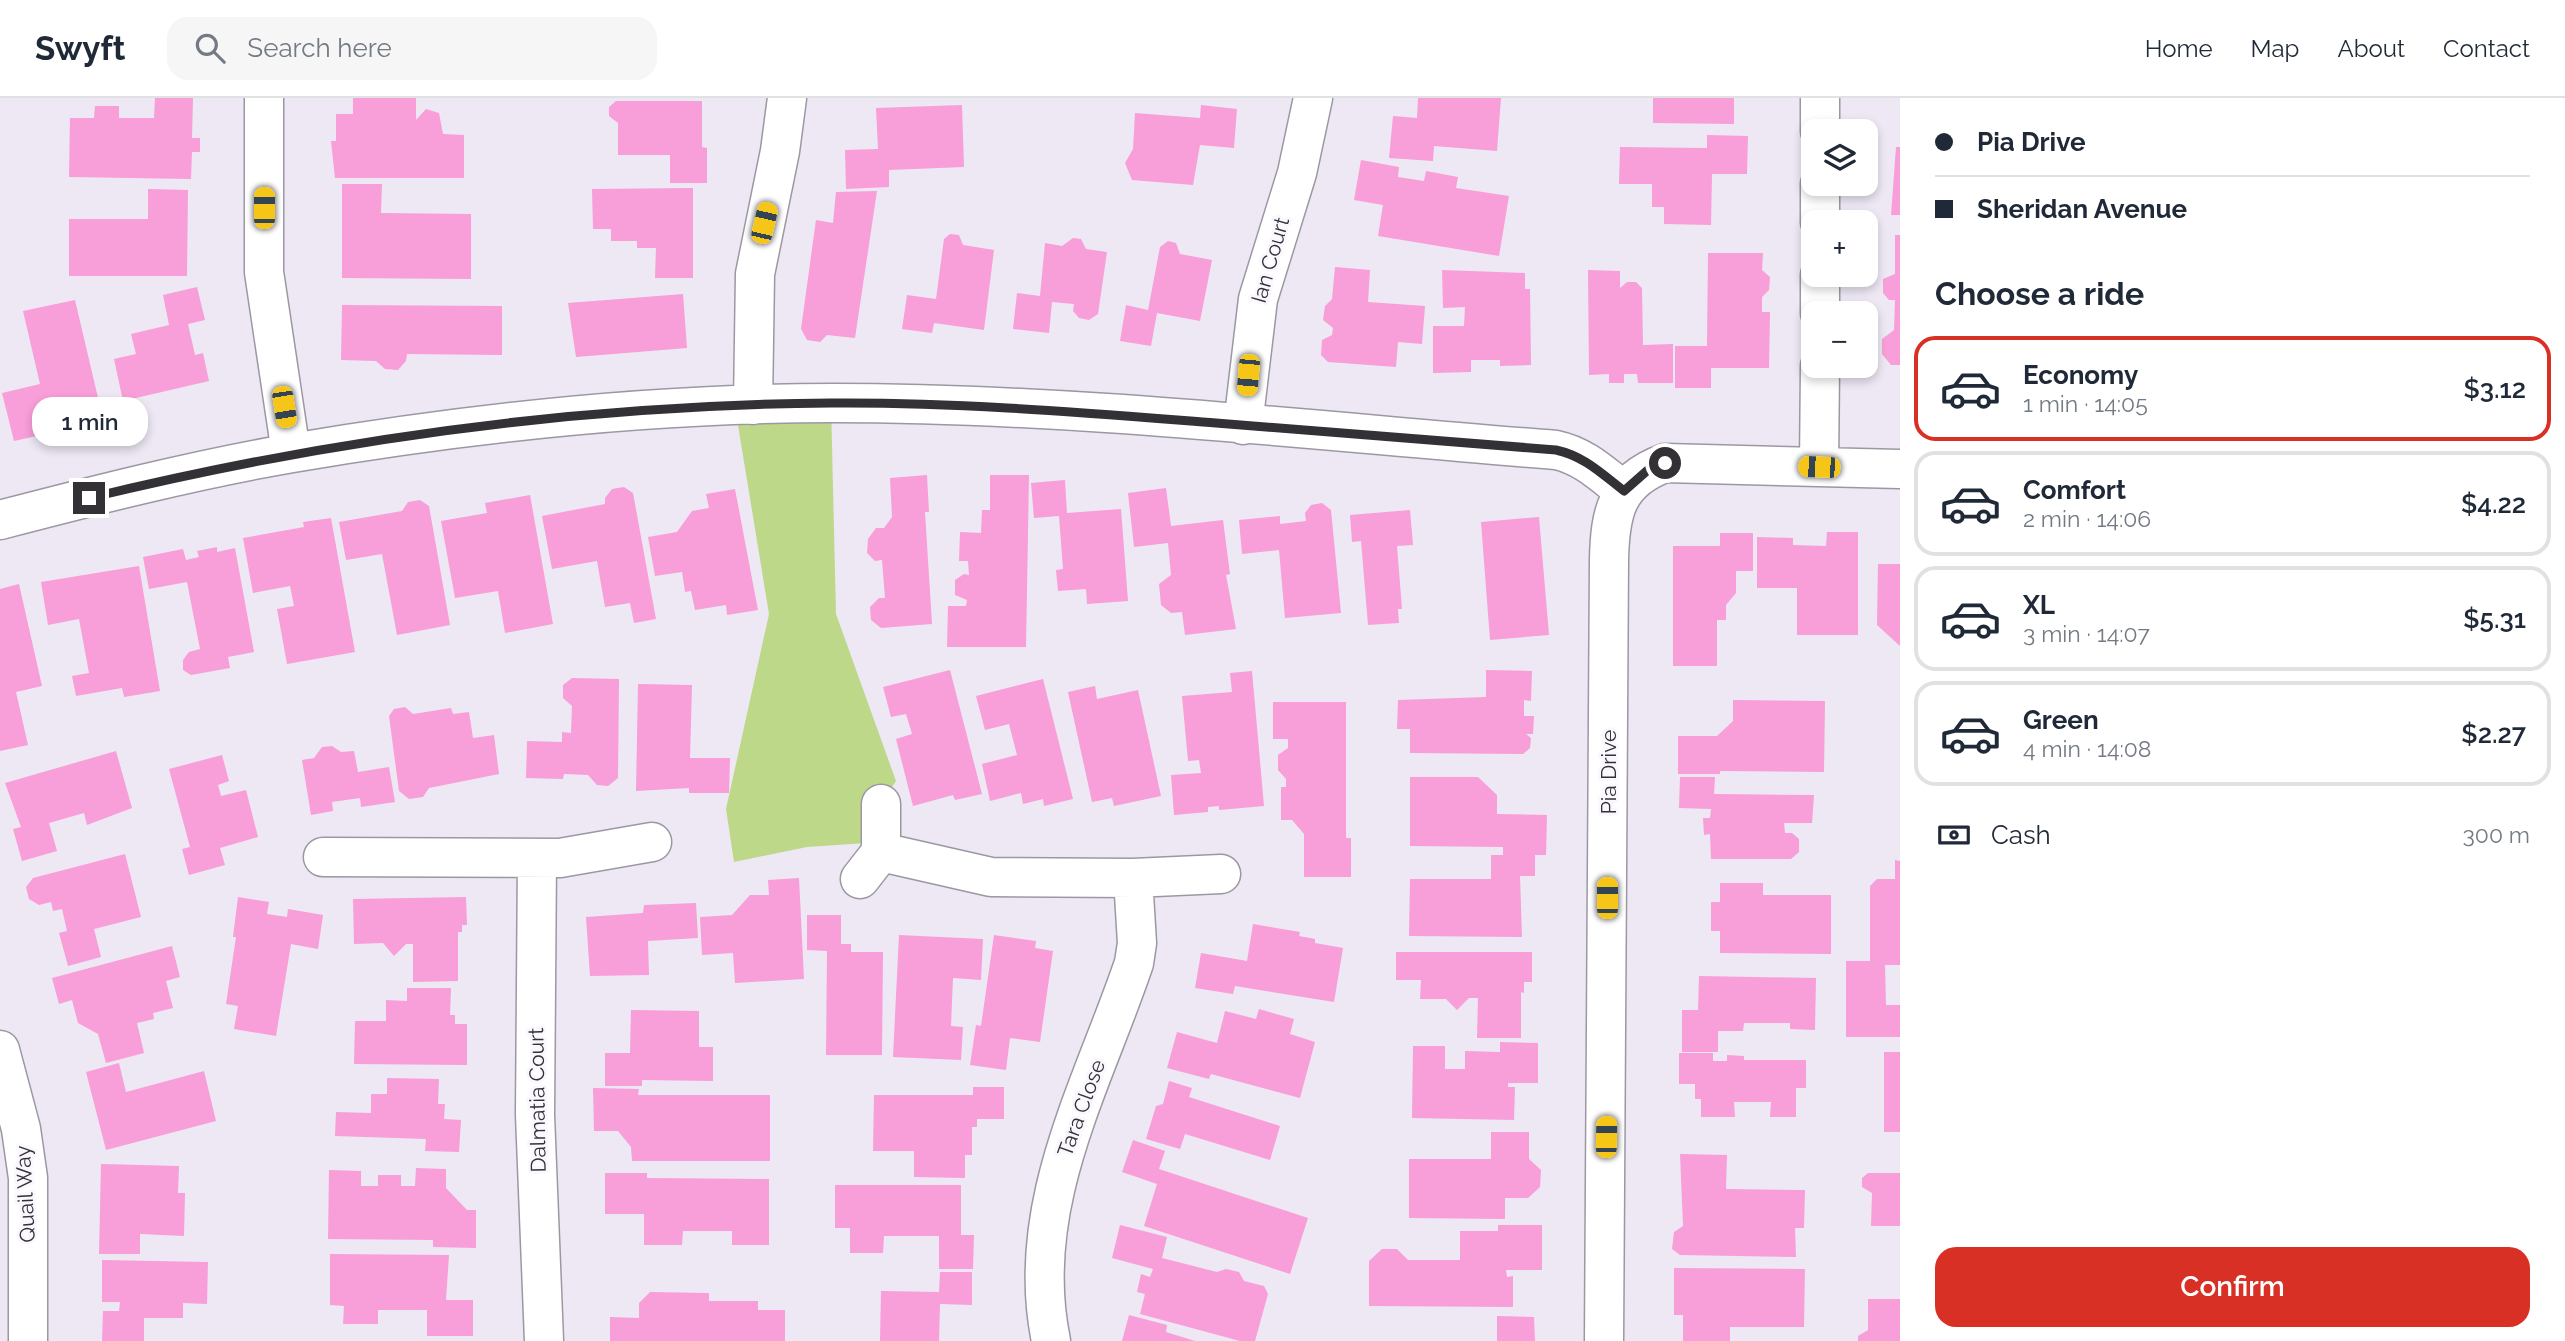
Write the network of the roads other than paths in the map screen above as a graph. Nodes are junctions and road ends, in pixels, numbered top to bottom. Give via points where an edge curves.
1 (264, 98) edge
2 (787, 98) edge
3 (1313, 98) edge
4 (1820, 98) edge
5 (1820, 119) edge
6 (1820, 378) edge
7 (753, 405) junction
8 (1243, 425) junction
9 (291, 453) junction
10 (1819, 467) junction
11 (1900, 469) edge
12 (1624, 491) junction
13 (0, 520) edge
14 (881, 804) dead end
15 (652, 842) dead end
16 (323, 857) dead end
17 (537, 858) junction
18 (1221, 874) dead end
19 (1133, 878) junction
20 (0, 1050) edge
21 (28, 1341) edge
22 (544, 1341) edge
23 (1051, 1341) edge
24 (1604, 1341) edge

1 - 9 street via 264,272
2 - 7 street via 755,274
3 - 8 street, Ian Court via 1297,173 1258,299
4 - 5 street
6 - 10 street
7 - 8 street via 1011,407
7 - 9 street via 480,426
8 - 12 street via 1556,450 1588,462
9 - 13 street
10 - 11 street
10 - 12 street via 1665,463 1642,474
12 - 24 street, Pia Drive via 1612,516 1609,560
14 - 19 street via 871,865 991,877
15 - 17 street
16 - 17 street
17 - 22 street, Dalmatia Court via 534,1115
18 - 19 street
19 - 23 street, Tara Close via 1134,963 1075,1117 1048,1213 1043,1269
20 - 21 street, Quail Way via 28,1178

